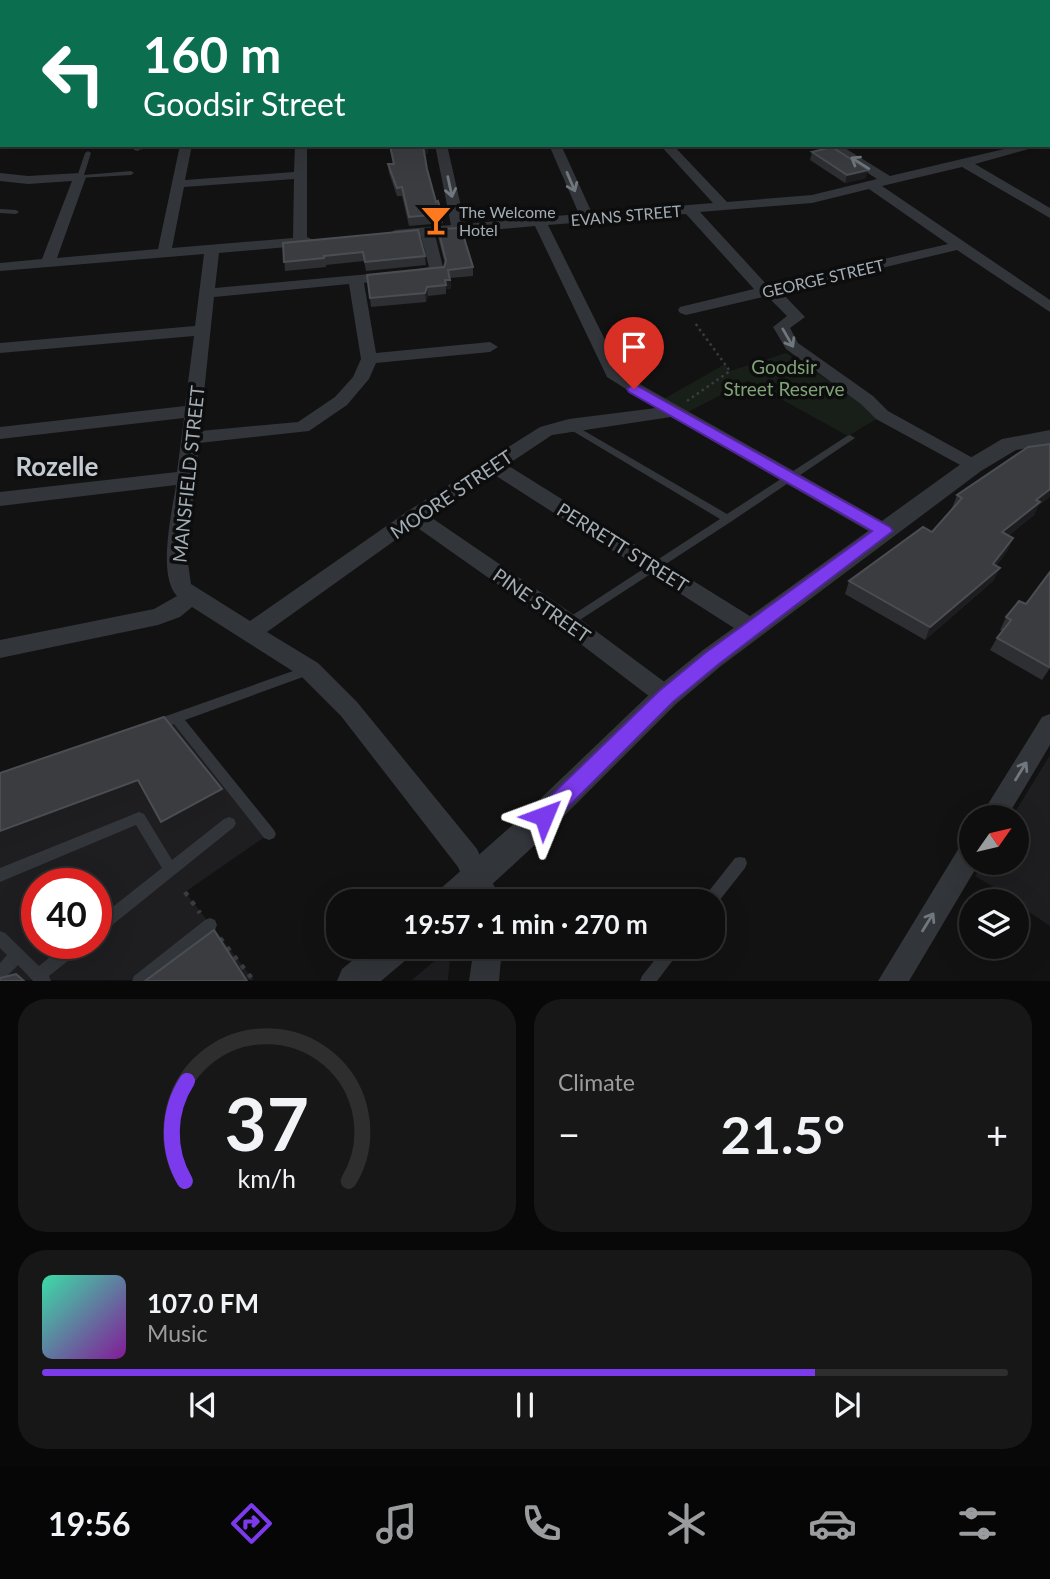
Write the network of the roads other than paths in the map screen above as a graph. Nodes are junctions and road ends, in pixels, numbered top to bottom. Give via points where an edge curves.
1 (186, 147) edge
2 (301, 147) edge
3 (441, 147) edge
4 (556, 147) edge
5 (668, 147) edge
6 (834, 147) edge
7 (1028, 147) edge
8 (89, 153) dead end
9 (968, 161) junction
10 (131, 173) dead end
11 (301, 175) junction
12 (0, 177) edge
13 (80, 177) junction
14 (888, 181) junction
15 (178, 184) junction
16 (872, 185) junction
17 (1039, 203) edge
18 (724, 207) junction
19 (690, 210) junction
20 (0, 211) edge
21 (16, 212) dead end
22 (1050, 214) edge
23 (587, 218) junction
24 (540, 222) junction
25 (460, 229) junction
26 (428, 232) junction
27 (377, 236) edge
28 (326, 240) edge
29 (300, 242) junction
30 (960, 245) junction
31 (212, 249) junction
32 (164, 253) junction
33 (48, 263) junction
34 (0, 267) edge
35 (356, 279) junction
36 (767, 291) junction
37 (207, 293) junction
38 (1050, 307) edge
39 (686, 310) road end
40 (203, 330) junction
41 (490, 346) dead end
42 (0, 348) edge
43 (369, 359) junction
44 (193, 411) junction
45 (673, 411) junction
46 (569, 425) junction
47 (0, 433) edge
48 (190, 438) junction
49 (850, 438) dead end
50 (1050, 438) edge
51 (493, 465) junction
52 (973, 466) junction
53 (186, 477) junction
54 (791, 477) junction
55 (0, 499) edge
56 (415, 516) junction
57 (728, 520) junction
58 (884, 531) junction
59 (655, 567) junction
60 (191, 596) junction
61 (569, 623) junction
62 (753, 629) junction
63 (251, 632) junction
64 (0, 649) edge
65 (310, 670) junction
66 (666, 696) junction
67 (176, 718) junction
68 (1050, 724) edge
69 (138, 731) edge
70 (1000, 805) edge
71 (229, 822) dead end
72 (269, 834) dead end
73 (740, 863) dead end
74 (170, 869) junction
75 (959, 872) edge
76 (0, 874) edge
77 (483, 889) edge
78 (484, 889) edge
79 (719, 889) edge
80 (112, 916) edge
81 (210, 925) dead end
82 (0, 938) edge
83 (18, 955) junction
84 (62, 959) edge
85 (381, 959) edge
86 (487, 959) edge
87 (664, 959) edge
88 (0, 972) edge
89 (41, 978) edge
90 (139, 981) edge
91 (354, 981) edge
92 (484, 981) edge
93 (647, 981) edge
94 (892, 981) edge

1 - 15 street
2 - 11 street
3 -> 25 street
4 -> 23 street
5 - 18 street
14 -> 6 street
7 - 9 street, EVANS STREET
8 - 13 lane
9 - 14 street, EVANS STREET
9 - 17 street
10 - 13 lane
11 - 15 street
11 - 29 street
12 - 13 street
13 - 33 street
14 - 16 street, EVANS STREET
15 - 32 street
16 - 18 street, EVANS STREET via 812,199
16 - 30 street
17 - 22 street
18 - 19 street, EVANS STREET
19 - 23 street, EVANS STREET
19 - 36 street
20 - 21 lane
23 - 24 street, EVANS STREET
24 - 25 street, EVANS STREET
24 - 45 street via 615,377
25 - 26 street, EVANS STREET
26 - 27 street, EVANS STREET
26 - 35 street via 437,271
28 - 29 street
29 - 31 street
30 - 36 street, GEORGE STREET
30 - 38 street
31 - 32 street
31 - 37 street, MANSFIELD STREET
32 - 33 street
33 - 34 street
35 - 37 street
35 - 43 street
36 - 39 street, GEORGE STREET
36 -> 52 street via 797,317 781,327 792,346 882,415
37 - 40 street, MANSFIELD STREET
40 - 42 street
40 - 44 street, MANSFIELD STREET
41 - 43 street
43 - 48 street via 361,379 341,401 303,427
44 - 47 street
44 - 48 street, MANSFIELD STREET
45 - 46 street, MOORE STREET
45 - 54 street
46 - 51 street, MOORE STREET via 547,431
46 - 57 lane
48 - 53 street, MANSFIELD STREET
49 - 54 lane
50 - 52 street via 1010,444
51 - 56 street, MOORE STREET
51 - 59 street, PERRETT STREET
52 - 58 street
53 - 55 street
53 - 60 street, MANSFIELD STREET via 177,557 181,587
54 - 57 lane
54 - 58 street
56 - 61 street, PINE STREET
56 - 63 street, MOORE STREET
57 - 59 lane
58 - 62 street
59 - 61 lane
59 - 62 street, PERRETT STREET
60 - 63 street
60 - 64 street via 158,617
61 - 66 street, PINE STREET
62 - 66 street
63 - 65 street
65 - 67 lane
65 - 77 street via 349,709 427,805 471,862
66 - 78 street
67 - 69 lane
67 - 72 lane
70 -> 68 street
71 - 74 lane
73 - 79 lane
74 - 76 lane via 139,818
74 - 80 lane
94 -> 75 street
81 - 90 lane
82 - 83 lane
83 - 88 lane
83 - 89 lane
84 - 89 lane
85 - 91 street
86 - 92 street
87 - 93 lane

